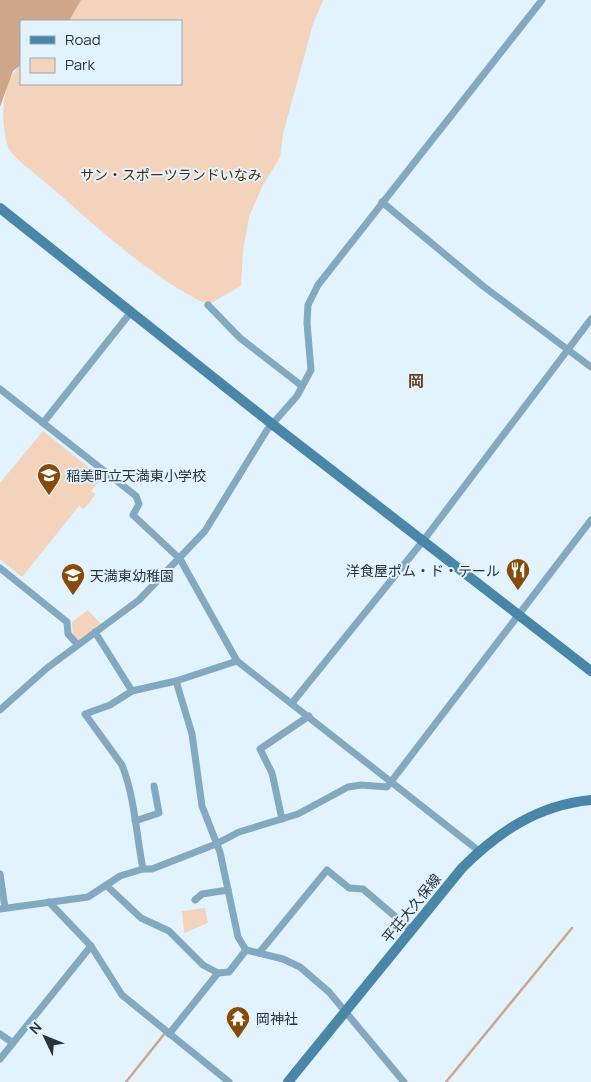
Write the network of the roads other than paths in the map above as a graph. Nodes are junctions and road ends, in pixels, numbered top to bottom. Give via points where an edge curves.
1 (542, 0) edge
2 (382, 202) junction
3 (0, 208) edge
4 (208, 305) dead end
5 (131, 312) junction
6 (591, 319) edge
7 (569, 351) junction
8 (591, 367) edge
9 (302, 386) junction
10 (0, 389) edge
11 (43, 423) junction
12 (272, 424) junction
13 (591, 520) edge
14 (423, 541) junction
15 (180, 559) junction
16 (0, 568) edge
17 (518, 614) junction
18 (95, 632) junction
19 (77, 644) junction
20 (237, 661) junction
21 (591, 671) edge
22 (176, 680) junction
23 (132, 691) junction
24 (292, 703) junction
25 (0, 710) edge
26 (309, 716) junction
27 (391, 780) junction
28 (154, 786) dead end
29 (591, 800) edge
30 (282, 819) junction
31 (135, 821) junction
32 (216, 844) junction
33 (479, 851) junction
34 (143, 869) junction
35 (0, 874) edge
36 (107, 886) junction
37 (228, 890) junction
38 (195, 900) dead end
39 (49, 902) junction
40 (2, 908) edge
41 (411, 930) junction
42 (91, 946) junction
43 (246, 950) junction
44 (259, 953) junction
45 (218, 973) junction
46 (345, 1012) junction
47 (0, 1034) edge
48 (169, 1034) junction
49 (13, 1043) junction
50 (0, 1059) edge
51 (229, 1082) edge
52 (288, 1082) edge
53 (404, 1082) edge

1 - 2 street
2 - 7 street via 483,286
2 - 9 street via 318,285 308,305 311,370
3 - 5 street
4 - 9 street via 240,338
5 - 11 street
5 - 12 street
6 - 7 street
7 - 8 street
7 - 14 street
9 - 12 street
10 - 11 street
11 - 15 street via 136,496 139,504 134,516
12 - 14 street
12 - 15 street via 206,531
13 - 17 street
14 - 17 street
14 - 24 street
15 - 18 street via 139,600
15 - 20 street
16 - 19 street via 67,622 68,634
17 - 21 street
17 - 27 street
18 - 19 street
18 - 23 street
19 - 25 street
20 - 22 street
20 - 24 street
22 - 23 street
22 - 32 street via 192,734 202,806
23 - 31 street via 110,705 85,714 122,765
24 - 26 street
26 - 27 street
26 - 30 street via 260,749 272,773
27 - 30 street via 387,787 348,787
27 - 33 street
28 - 31 street via 159,813
29 - 33 street, 平荘大久保線 via 546,810 514,824
30 - 32 street via 240,832
31 - 34 street
32 - 34 street via 152,870
32 - 37 street
33 - 41 street, 平荘大久保線
34 - 36 street via 120,876
35 - 40 street
36 - 39 street via 88,897
36 - 45 street via 141,918 169,931 203,966
37 - 38 street via 202,894
37 - 43 street via 238,937
39 - 40 street
39 - 42 street
41 - 44 street via 363,889 349,888 327,870
41 - 46 street, 平荘大久保線
42 - 48 street via 122,995
42 - 49 street
43 - 44 street
43 - 45 street via 229,972
44 - 46 street via 300,967 329,992
45 - 48 street
46 - 52 street, 平荘大久保線
46 - 53 street
47 - 49 street
48 - 51 street
49 - 50 street

